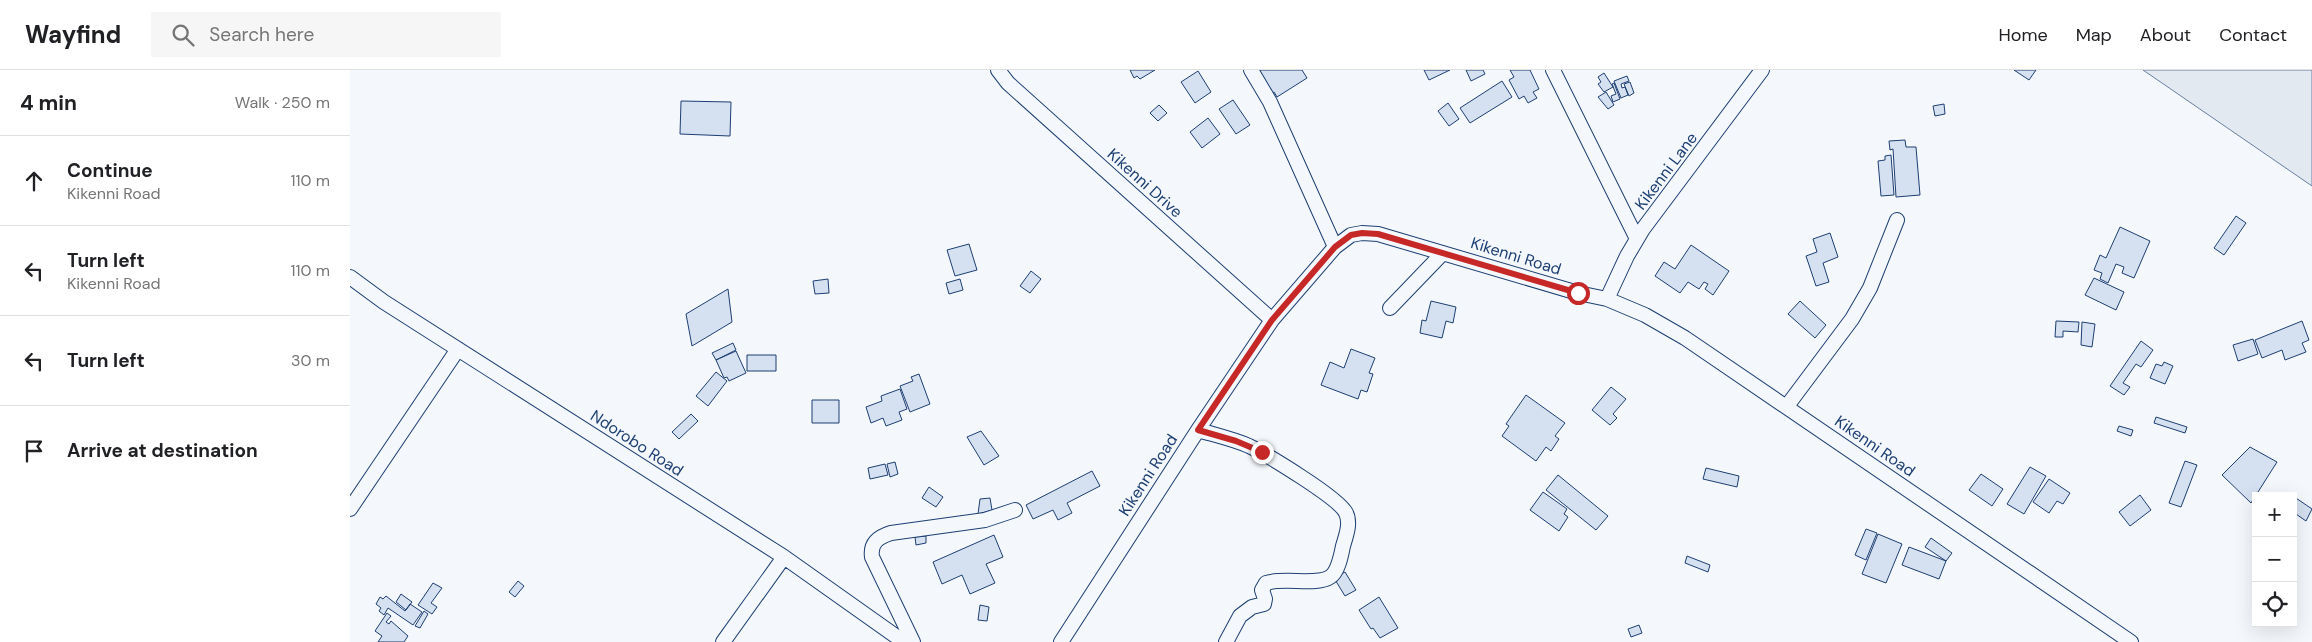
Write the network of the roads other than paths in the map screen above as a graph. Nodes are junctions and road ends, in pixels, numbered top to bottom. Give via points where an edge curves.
1 (998, 70) edge
2 (1251, 70) edge
3 (1553, 70) edge
4 (1762, 70) edge
5 (1896, 220) dead end
6 (1637, 240) junction
7 (1335, 247) junction
8 (1443, 253) junction
9 (350, 277) edge
10 (1607, 299) junction
11 (1390, 308) dead end
12 (1272, 320) junction
13 (458, 349) junction
14 (1787, 406) junction
15 (1198, 430) junction
16 (350, 509) edge
17 (1015, 510) dead end
18 (784, 558) junction
19 (723, 642) edge
20 (904, 642) edge
21 (912, 642) edge
22 (1061, 642) edge
23 (1226, 642) edge
24 (2131, 642) edge

1 - 12 street, Kikenni Drive via 1008,83
2 - 7 street via 1270,102
3 - 6 street
4 - 6 street, Kikenni Lane
5 - 14 street via 1870,288 1852,319
6 - 10 street, Kikenni Lane
7 - 8 street, Kikenni Road via 1351,235 1362,233 1378,234
7 - 12 street, Kikenni Road
8 - 10 street, Kikenni Road
8 - 11 street
9 - 13 street, Ndorobo Road
10 - 14 street, Kikenni Road via 1645,315 1685,338
12 - 15 street, Kikenni Road
13 - 16 street
13 - 18 street, Ndorobo Road
14 - 24 street, Kikenni Road
15 - 22 street, Kikenni Road
15 - 23 street via 1262,452 1340,504 1348,520 1341,555 1332,576 1328,579 1266,583 1262,590 1264,604 1252,607 1240,616
17 - 21 street via 985,520 891,533 874,544 872,557
18 - 19 street
18 - 20 street, Ndorobo Road

